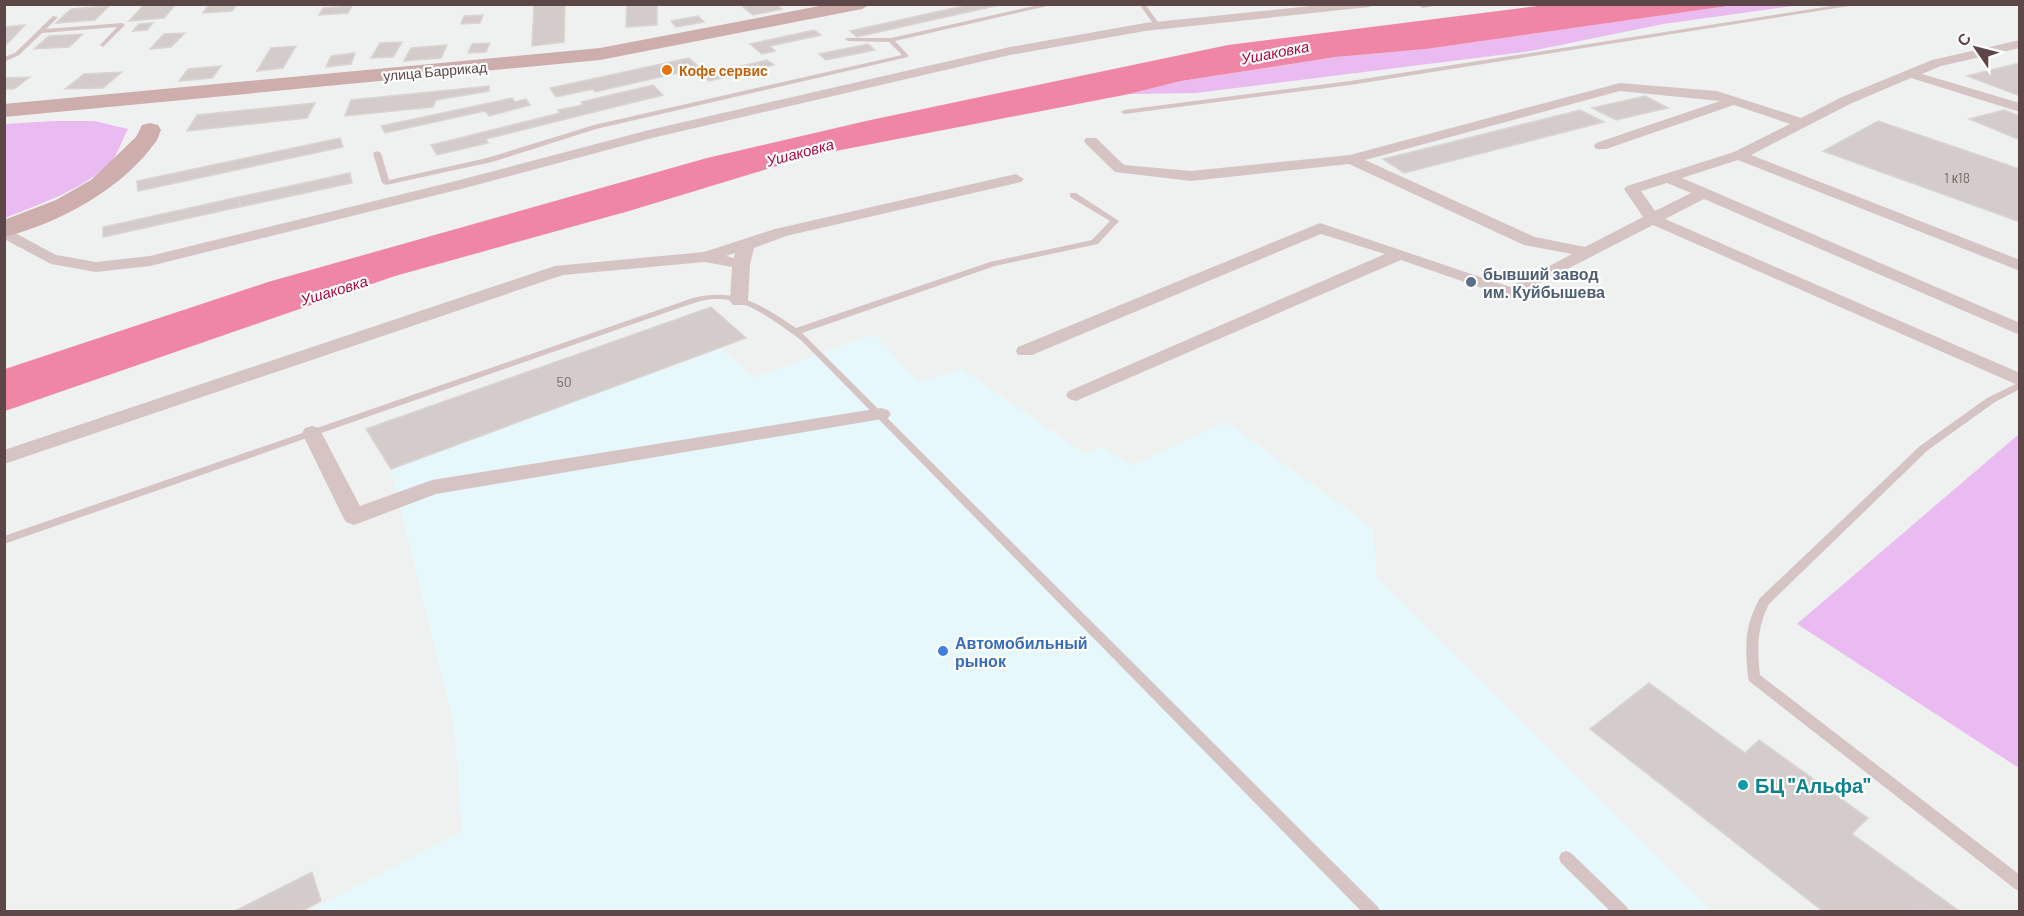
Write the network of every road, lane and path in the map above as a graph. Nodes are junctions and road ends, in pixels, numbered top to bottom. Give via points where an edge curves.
1 (862, 4) edge
2 (1053, 4) edge
3 (1142, 4) edge
4 (1369, 4) edge
5 (1440, 4) edge
6 (1859, 4) edge
7 (1423, 5) edge
8 (835, 7) edge
9 (55, 17) dead end
10 (1157, 25) junction
11 (40, 31) junction
12 (848, 39) dead end
13 (891, 40) junction
14 (2019, 44) edge
15 (103, 45) dead end
16 (4, 60) edge
17 (1910, 74) junction
18 (258, 88) junction
19 (1735, 100) junction
20 (72, 106) junction
21 (2019, 108) edge
22 (4, 111) edge
23 (1124, 112) dead end
24 (168, 122) junction
25 (1802, 123) junction
26 (1091, 141) dead end
27 (1602, 146) dead end
28 (377, 153) dead end
29 (1738, 155) junction
30 (1351, 159) junction
31 (1669, 178) dead end
32 (1016, 179) dead end
33 (1704, 193) junction
34 (1072, 195) dead end
35 (1652, 219) junction
36 (4, 230) edge
37 (746, 245) junction
38 (1588, 253) junction
39 (1400, 254) junction
40 (705, 257) junction
41 (741, 264) junction
42 (2019, 266) edge
43 (740, 301) junction
44 (2019, 330) edge
45 (795, 332) junction
46 (1025, 351) dead end
47 (2019, 380) edge
48 (2019, 385) edge
49 (1076, 396) dead end
50 (873, 415) junction
51 (312, 433) junction
52 (4, 457) edge
53 (4, 540) edge
54 (1566, 858) dead end
55 (2019, 884) edge
56 (1373, 912) edge
57 (1622, 912) edge

1 - 8 main road, улица Баррикад
2 - 13 lane
3 - 10 lane
4 - 10 street
5 - 7 street
6 - 23 lane via 1350,83
8 - 18 main road, улица Баррикад via 600,54
9 - 11 lane
10 - 36 street via 1020,49 649,134 150,261 96,267 51,259
11 - 15 lane via 122,25
11 - 16 lane via 17,54
12 - 13 lane
13 - 28 lane via 906,56 594,126 489,160 386,183
14 - 17 street via 1937,63
17 - 21 street
17 - 25 street
18 - 20 main road, улица Баррикад
18 - 24 main road
19 - 25 street
19 - 27 street
19 - 30 street via 1620,87
20 - 22 main road, улица Баррикад
20 - 24 main road via 144,124
24 - 36 main road via 100,185 65,205
25 - 29 street
26 - 30 street via 1120,169 1191,176
29 - 35 street via 1632,189
29 - 42 street
30 - 38 street via 1530,241
31 - 33 street
32 - 37 street via 781,232
33 - 35 street
33 - 44 street
34 - 45 lane via 1115,222 1095,242 993,264
35 - 38 street
35 - 47 street
37 - 40 street
37 - 41 street
38 - 39 street via 1510,292
39 - 46 street via 1320,228
39 - 49 street
40 - 41 street
40 - 52 street via 561,270
41 - 43 street
43 - 45 lane
43 - 51 lane via 714,296 676,306
45 - 50 lane
48 - 55 lane via 1924,448 1779,586 1753,620 1751,641 1754,677
50 - 51 street via 432,488 354,517
50 - 56 lane
51 - 53 lane
54 - 57 lane

